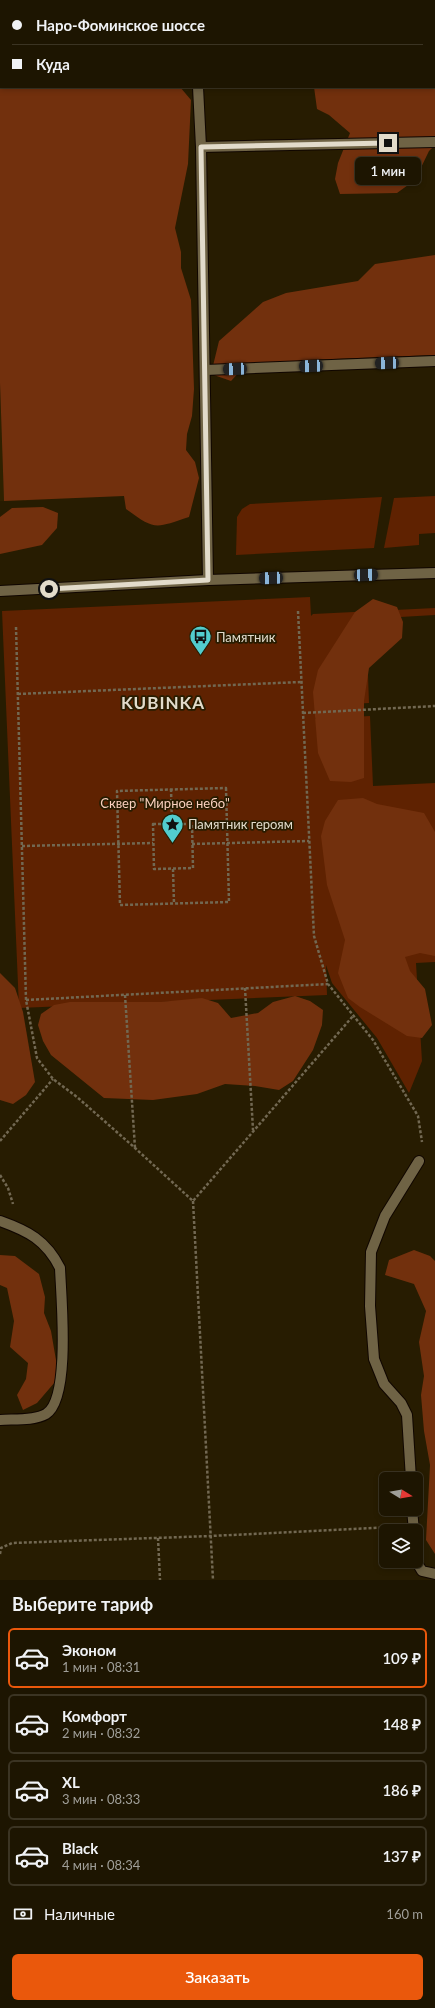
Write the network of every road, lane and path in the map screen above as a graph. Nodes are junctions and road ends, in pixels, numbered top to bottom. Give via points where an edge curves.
1 (198, 88) edge
2 (435, 142) edge
3 (201, 147) junction
4 (435, 361) edge
5 (205, 370) junction
6 (435, 573) edge
7 (208, 580) junction
8 (0, 591) edge
9 (298, 611) dead end
10 (16, 627) dead end
11 (301, 682) junction
12 (18, 694) junction
13 (435, 706) edge
14 (303, 713) junction
15 (171, 789) junction
16 (172, 824) junction
17 (309, 840) junction
18 (153, 843) junction
19 (227, 843) junction
20 (119, 844) junction
21 (192, 844) junction
22 (22, 846) junction
23 (173, 869) junction
24 (174, 904) junction
25 (328, 984) junction
26 (245, 988) junction
27 (125, 995) junction
28 (26, 1000) junction
29 (353, 1016) junction
30 (53, 1078) junction
31 (254, 1130) junction
32 (0, 1141) edge
33 (135, 1148) junction
34 (419, 1161) joint
35 (193, 1201) junction
36 (0, 1221) edge
37 (0, 1420) edge
38 (410, 1472) edge
39 (379, 1530) edge
40 (211, 1536) junction
41 (158, 1538) junction
42 (0, 1554) edge
43 (420, 1568) edge
44 (435, 1574) edge
45 (160, 1580) edge
46 (213, 1580) edge

1 - 3 street
2 - 3 street
3 - 5 street
4 - 5 street
5 - 7 street
6 - 7 street
7 - 8 street
9 - 11 path
10 - 12 path
11 - 12 path
11 - 14 path
12 - 22 path
13 - 14 path
14 - 17 path
15 - 16 path
15 - 19 path via 226,788
15 - 20 path via 117,790
16 - 18 path via 153,824
16 - 21 path via 192,824
17 - 19 path
17 - 25 path via 314,936
18 - 20 path
18 - 23 path via 154,869
19 - 21 path
19 - 24 path via 229,902
20 - 22 path
20 - 24 path via 120,905
21 - 23 path via 193,868
22 - 28 path
23 - 24 path
25 - 26 path
25 - 29 path
26 - 27 path
26 - 31 path
27 - 28 path
27 - 33 path
28 - 30 path via 37,1058
29 - 31 path
29 - 34 path via 373,1040 418,1116 422,1140
30 - 32 path
30 - 33 path
31 - 35 path
33 - 35 path
34 - 38 street via 385,1216 372,1252 370,1306 374,1359 384,1384 401,1403 407,1415
35 - 40 path
36 - 37 street via 41,1240 54,1255 60,1268 62,1365 54,1405 46,1414 32,1418
39 - 40 path
40 - 41 path
40 - 46 path
41 - 42 path via 12,1543 1,1548
41 - 45 path
43 - 44 street via 422,1571

